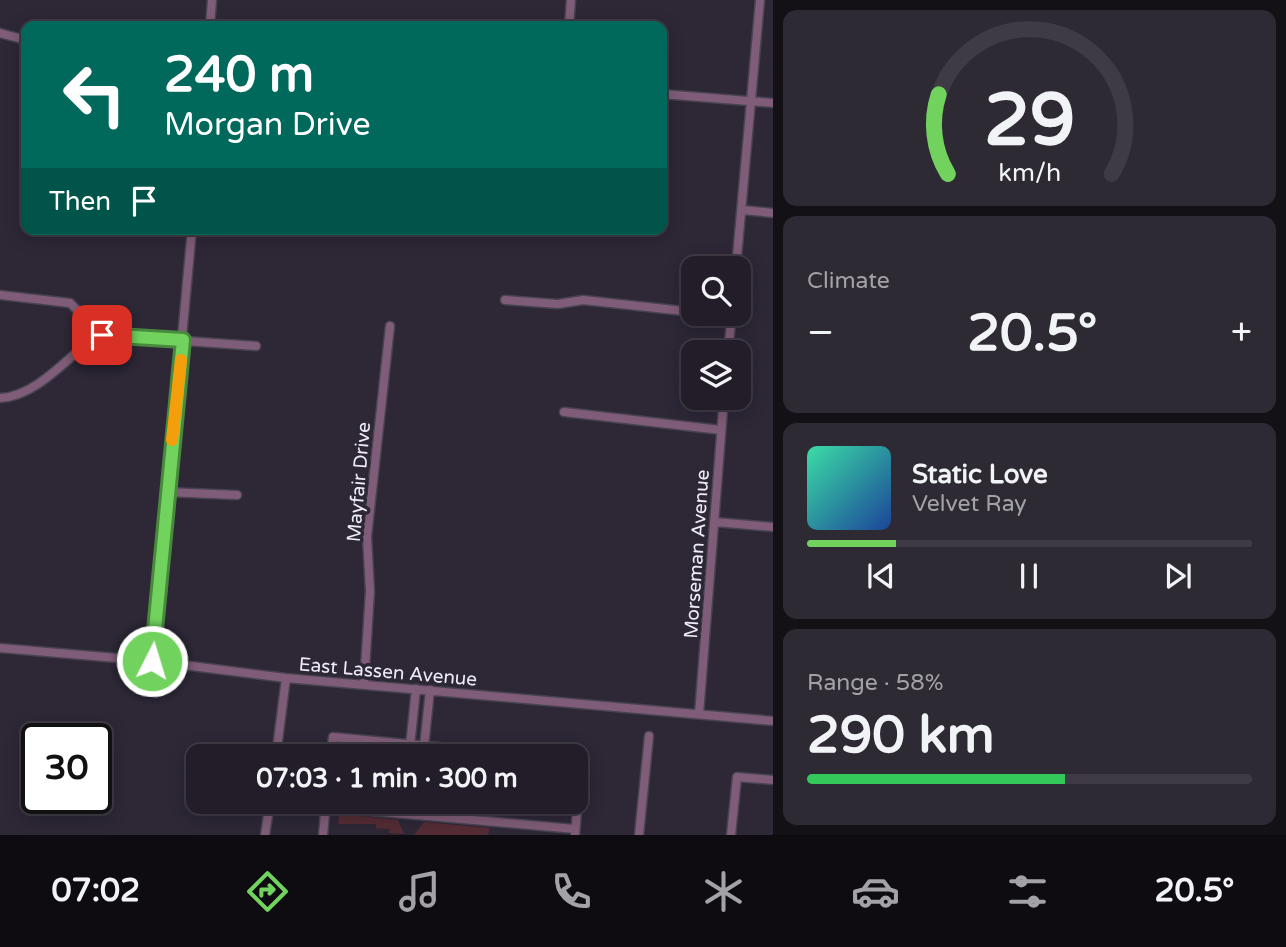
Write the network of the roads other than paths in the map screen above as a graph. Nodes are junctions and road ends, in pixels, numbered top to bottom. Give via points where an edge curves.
1 (212, 0) edge
2 (571, 0) edge
3 (760, 0) edge
4 (210, 21) edge
5 (569, 21) edge
6 (0, 33) edge
7 (21, 39) edge
8 (667, 94) edge
9 (751, 101) junction
10 (773, 103) edge
11 (742, 210) junction
12 (773, 213) edge
13 (192, 235) edge
14 (737, 256) edge
15 (0, 295) edge
16 (505, 300) dead end
17 (681, 311) edge
18 (390, 326) dead end
19 (92, 339) junction
20 (183, 340) junction
21 (256, 346) dead end
22 (0, 398) edge
23 (723, 410) edge
24 (564, 412) dead end
25 (721, 430) junction
26 (166, 492) junction
27 (237, 495) dead end
28 (715, 522) junction
29 (773, 527) edge
30 (0, 648) edge
31 (152, 661) junction
32 (286, 678) junction
33 (364, 684) junction
34 (416, 689) junction
35 (430, 690) junction
36 (699, 714) junction
37 (773, 721) edge
38 (649, 736) dead end
39 (278, 744) edge
40 (332, 744) edge
41 (400, 744) edge
42 (410, 744) edge
43 (424, 744) edge
44 (773, 780) edge
45 (268, 814) edge
46 (325, 814) edge
47 (403, 814) edge
48 (576, 814) edge
49 (417, 815) joint
50 (575, 832) edge
51 (265, 835) edge
52 (323, 835) edge
53 (639, 835) edge
54 (731, 835) edge

1 - 4 street
2 - 5 street
3 - 9 street
6 - 7 street
8 - 9 street
9 - 10 street
9 - 11 street
11 - 12 street
11 - 14 street
13 - 20 street
15 - 19 street via 70,303
16 - 17 street via 583,300
18 - 33 street, Mayfair Drive via 367,537 370,591
19 - 20 street via 102,335
19 - 22 street via 31,388 12,398
20 - 21 street
20 - 26 street
23 - 25 street, Morseman Avenue
24 - 25 street
25 - 28 street, Morseman Avenue
26 - 27 street
26 - 31 street
28 - 29 street
28 - 36 street, Morseman Avenue
30 - 31 street, East Lassen Avenue
31 - 32 street, East Lassen Avenue
32 - 33 street, East Lassen Avenue
32 - 39 street
33 - 34 street, East Lassen Avenue
34 - 35 street, East Lassen Avenue
34 - 42 street
35 - 36 street, East Lassen Avenue
35 - 43 street
36 - 37 street, East Lassen Avenue
38 - 53 street
40 - 41 street via 333,737
44 - 54 street via 737,778
45 - 51 street
46 - 52 street
47 - 49 street
48 - 50 street
49 - 50 street

